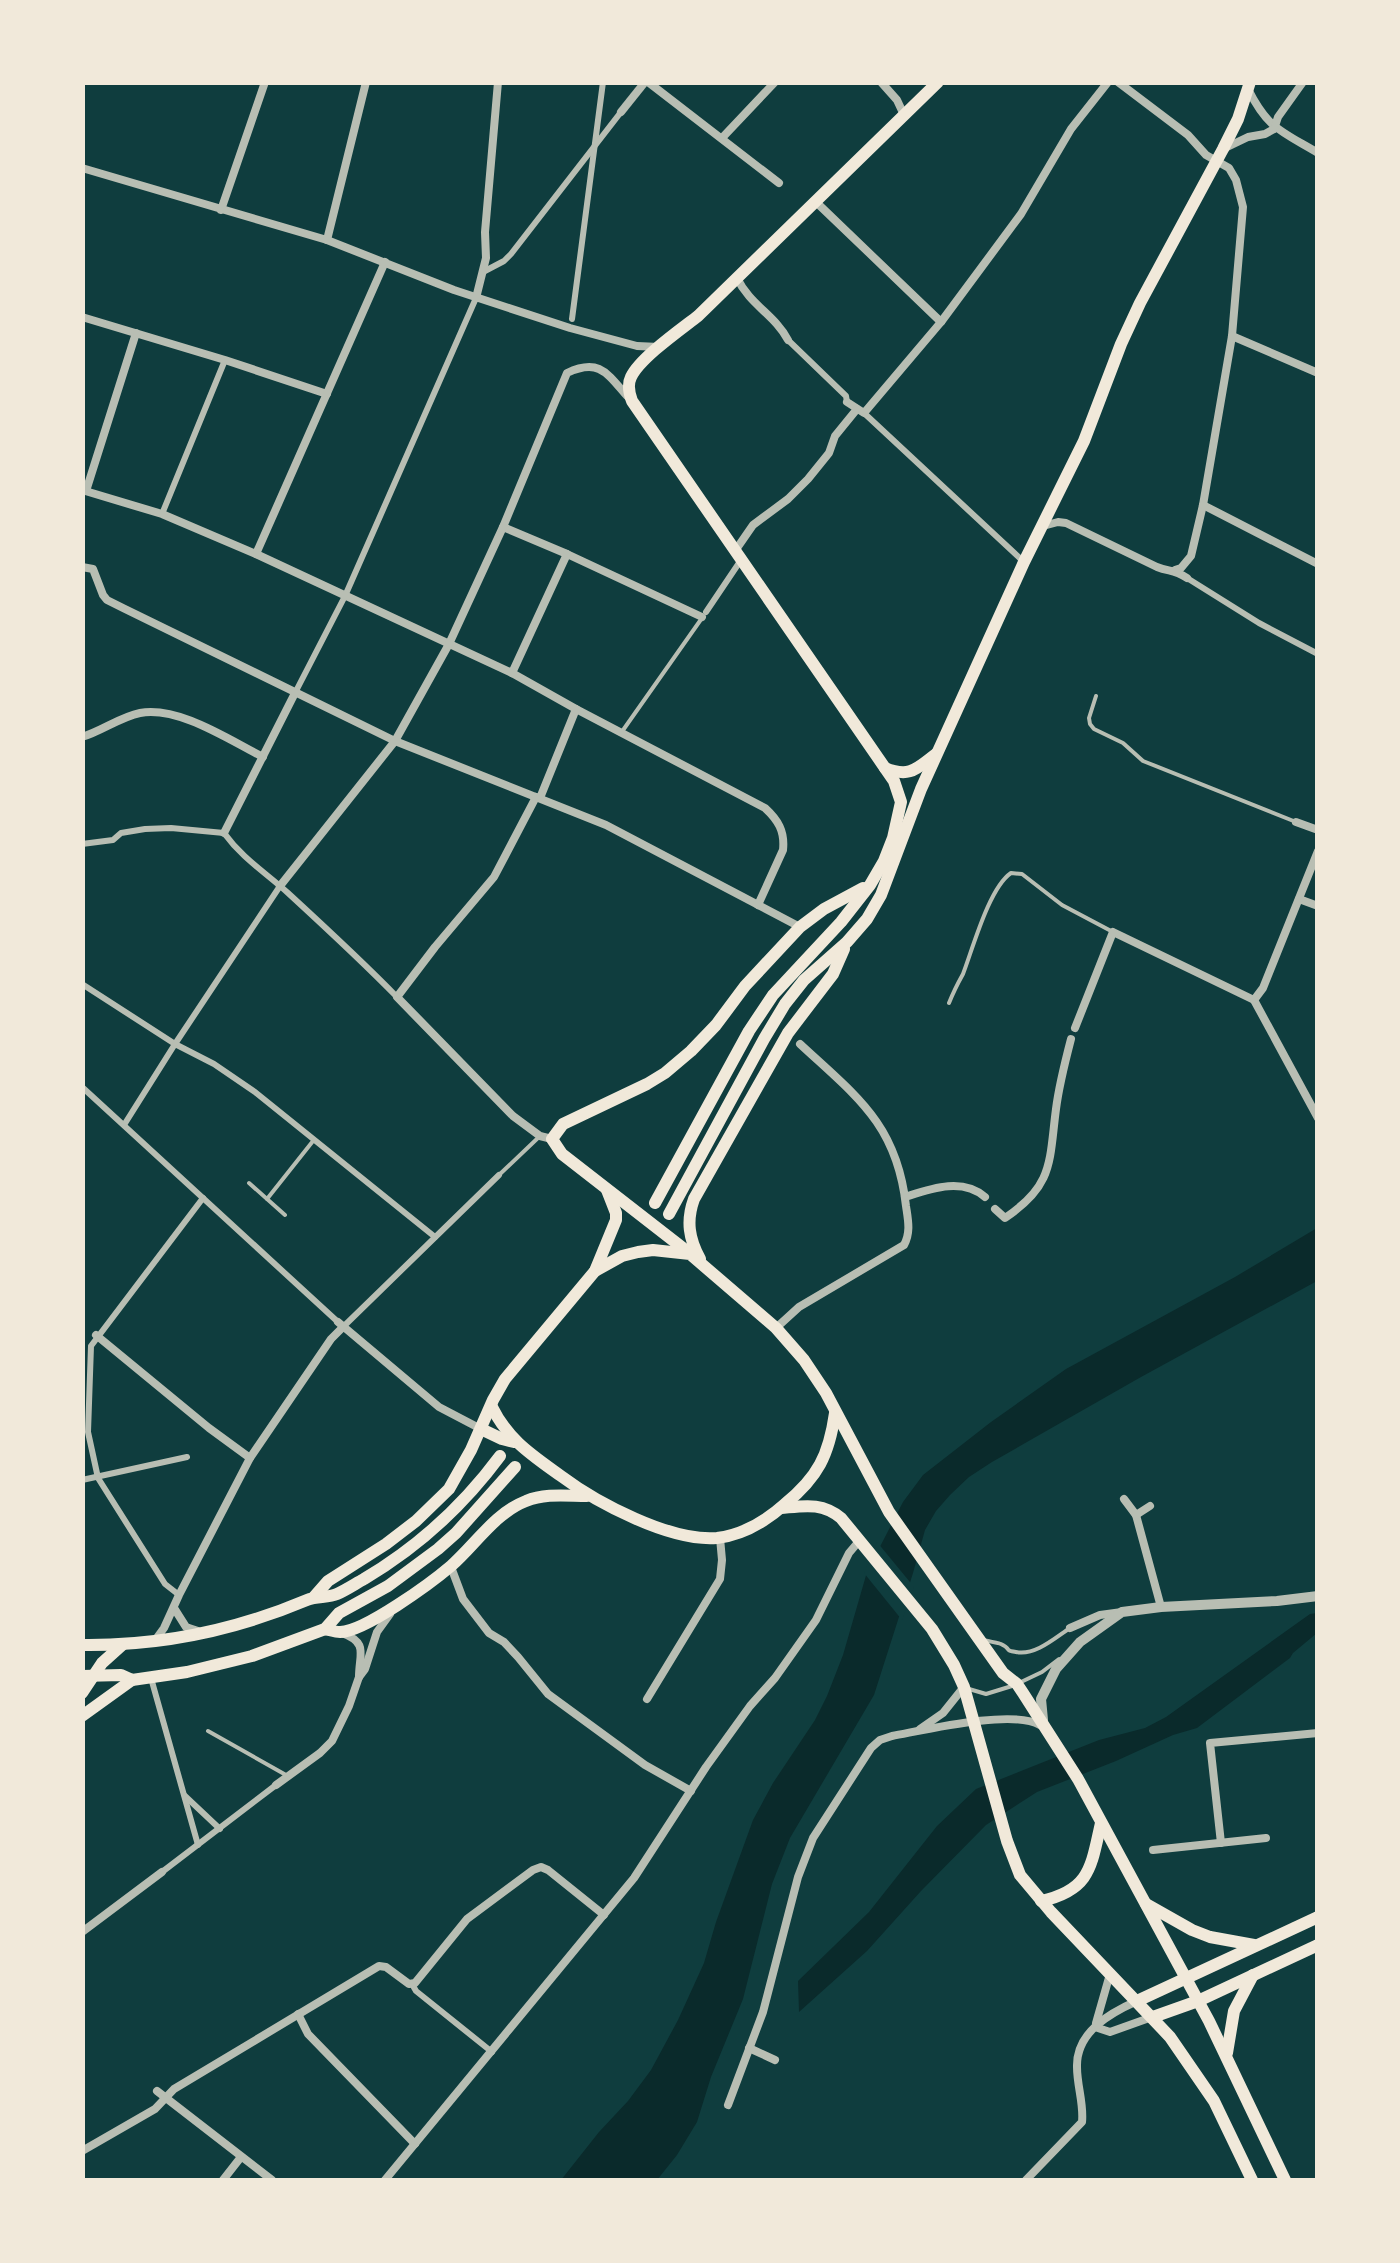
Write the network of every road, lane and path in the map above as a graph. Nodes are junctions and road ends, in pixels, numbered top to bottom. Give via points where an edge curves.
1 (265, 82) edge
2 (366, 82) edge
3 (498, 82) edge
4 (604, 82) edge
5 (646, 82) edge
6 (775, 82) edge
7 (881, 82) edge
8 (938, 82) edge
9 (1108, 82) edge
10 (1118, 82) edge
11 (1302, 82) edge
12 (1249, 86) edge
13 (621, 112) joint
14 (904, 115) junction
15 (1274, 129) junction
16 (722, 138) junction
17 (595, 146) junction
18 (1318, 153) edge
19 (1220, 155) junction
20 (82, 168) edge
21 (780, 183) dead end
22 (816, 202) junction
23 (221, 210) junction
24 (327, 240) junction
25 (385, 262) junction
26 (483, 272) junction
27 (737, 278) junction
28 (476, 298) junction
29 (82, 317) edge
30 (572, 320) dead end
31 (941, 322) junction
32 (136, 333) junction
33 (1232, 336) junction
34 (788, 340) joint
35 (659, 348) junction
36 (226, 360) junction
37 (1318, 373) edge
38 (327, 394) junction
39 (632, 401) junction
40 (847, 402) joint
41 (861, 411) junction
42 (84, 490) edge
43 (1203, 505) junction
44 (162, 514) junction
45 (1043, 526) junction
46 (504, 527) junction
47 (256, 554) junction
48 (567, 554) junction
49 (738, 556) junction
50 (1024, 562) junction
51 (1318, 564) edge
52 (82, 566) edge
53 (1175, 570) junction
54 (1187, 578) joint
55 (344, 596) junction
56 (704, 615) junction
57 (449, 644) junction
58 (1318, 654) edge
59 (512, 673) junction
60 (295, 693) junction
61 (1096, 696) dead end
62 (576, 709) junction
63 (621, 733) junction
64 (82, 736) edge
65 (395, 741) junction
66 (937, 753) junction
67 (263, 757) junction
68 (885, 768) junction
69 (538, 798) junction
70 (1296, 822) joint
71 (1318, 830) edge
72 (224, 833) junction
73 (82, 844) edge
74 (1318, 851) edge
75 (870, 885) junction
76 (280, 886) junction
77 (1298, 899) junction
78 (758, 906) junction
79 (1318, 906) edge
80 (800, 927) junction
81 (1113, 932) junction
82 (847, 942) junction
83 (82, 984) edge
84 (398, 997) junction
85 (1254, 1000) junction
86 (948, 1002) dead end
87 (1075, 1028) dead end
88 (1071, 1039) dead end
89 (174, 1044) junction
90 (800, 1044) dead end
91 (82, 1088) edge
92 (1318, 1118) edge
93 (124, 1125) junction
94 (546, 1137) junction
95 (313, 1140) junction
96 (499, 1175) joint
97 (248, 1183) dead end
98 (607, 1190) junction
99 (985, 1196) dead end
100 (905, 1197) junction
101 (203, 1198) junction
102 (267, 1199) junction
103 (655, 1202) dead end
104 (995, 1209) dead end
105 (669, 1214) dead end
106 (286, 1215) dead end
107 (435, 1237) junction
108 (690, 1254) junction
109 (702, 1263) junction
110 (595, 1271) junction
111 (340, 1325) junction
112 (776, 1328) junction
113 (96, 1336) junction
114 (492, 1406) junction
115 (835, 1413) junction
116 (481, 1429) junction
117 (514, 1442) junction
118 (500, 1456) dead end
119 (187, 1457) dead end
120 (250, 1458) junction
121 (515, 1467) dead end
122 (98, 1478) junction
123 (82, 1480) edge
124 (588, 1496) junction
125 (1124, 1500) dead end
126 (1150, 1506) dead end
127 (781, 1508) junction
128 (1136, 1515) junction
129 (720, 1538) junction
130 (860, 1540) junction
131 (451, 1566) junction
132 (179, 1594) junction
133 (1318, 1596) edge
134 (314, 1597) junction
135 (395, 1606) junction
136 (1161, 1607) junction
137 (174, 1608) junction
138 (1122, 1612) junction
139 (1070, 1628) joint
140 (325, 1629) junction
141 (342, 1633) junction
142 (204, 1634) junction
143 (156, 1640) junction
144 (980, 1640) junction
145 (82, 1644) edge
146 (123, 1644) junction
147 (1075, 1647) junction
148 (87, 1676) edge
149 (359, 1677) junction
150 (151, 1678) junction
151 (132, 1680) junction
152 (1017, 1684) junction
153 (964, 1687) junction
154 (82, 1693) edge
155 (647, 1699) dead end
156 (82, 1716) edge
157 (974, 1723) junction
158 (1046, 1730) junction
159 (208, 1731) dead end
160 (916, 1732) junction
161 (1318, 1732) edge
162 (288, 1776) junction
163 (276, 1785) joint
164 (691, 1790) junction
165 (184, 1795) junction
166 (1101, 1822) junction
167 (220, 1829) junction
168 (1266, 1838) dead end
169 (1221, 1843) junction
170 (198, 1845) junction
171 (1153, 1850) dead end
172 (162, 1872) joint
173 (1041, 1902) junction
174 (1143, 1903) junction
175 (604, 1915) junction
176 (1318, 1917) edge
177 (82, 1932) edge
178 (1254, 1945) junction
179 (1318, 1945) edge
180 (1110, 1973) junction
181 (1253, 1975) junction
182 (1185, 1978) junction
183 (415, 1983) junction
184 (1138, 2001) junction
185 (1198, 2001) junction
186 (298, 2014) junction
187 (1153, 2017) junction
188 (1095, 2028) junction
189 (749, 2048) junction
190 (492, 2052) junction
191 (1226, 2056) junction
192 (776, 2060) dead end
193 (161, 2094) junction
194 (728, 2106) dead end
195 (416, 2144) junction
196 (82, 2150) edge
197 (241, 2157) junction
198 (223, 2180) edge
199 (272, 2180) edge
200 (385, 2180) edge
201 (1029, 2180) edge
202 (1252, 2180) edge
203 (1285, 2180) edge

1 - 23 street
2 - 24 street
3 - 26 street
4 - 17 street
5 - 13 street
5 - 16 street
6 - 16 street
7 - 14 street
8 - 14 main road
9 - 31 street
10 - 19 street via 1206,155
11 - 15 street
12 - 15 street
12 - 19 main road
13 - 17 street
14 - 22 main road
15 - 18 street
15 - 19 street
16 - 21 street
17 - 26 street via 511,254
17 - 30 street
19 - 33 street via 1233,172 1243,207
19 - 45 main road via 1120,344
20 - 23 street
22 - 27 main road
22 - 31 street
23 - 24 street
24 - 25 street
25 - 28 street
25 - 38 street
26 - 28 street
27 - 34 street
27 - 35 main road
28 - 35 street
28 - 55 street
29 - 32 street
31 - 41 street
32 - 36 street
32 - 42 street
33 - 37 street
33 - 43 street
34 - 40 street
35 - 39 main road via 630,378
36 - 38 street
36 - 44 street
38 - 47 street
39 - 46 street via 603,372 582,366 566,373
39 - 49 main road
40 - 41 street
41 - 49 street via 835,436 808,479 753,526
41 - 50 street
42 - 44 street
43 - 51 street
43 - 53 street via 1190,556
44 - 47 street
45 - 50 main road
45 - 53 street via 1066,524
46 - 48 street
46 - 57 street
47 - 55 street
48 - 56 street
48 - 59 street
49 - 56 street
49 - 68 main road
50 - 66 main road
52 - 60 street via 93,569 107,600
53 - 54 street
54 - 58 street
55 - 57 street
55 - 60 street
56 - 63 lane
57 - 59 street
57 - 65 street
59 - 62 street
60 - 65 street
60 - 67 street
61 - 70 lane via 1090,724 1143,760
62 - 63 street
62 - 69 street
63 - 78 street via 774,816 783,850
64 - 67 street via 154,712 191,720
65 - 69 street
65 - 76 street
66 - 68 main road via 910,773
66 - 82 main road via 881,895
67 - 72 street
68 - 75 main road via 901,802 893,838
69 - 78 street via 606,825
69 - 84 street via 494,877
70 - 71 street
72 - 73 street via 145,829
72 - 76 street
74 - 77 street
75 - 80 main road
75 - 103 main road via 773,994
76 - 84 street
76 - 89 street
77 - 79 street
77 - 85 street
78 - 80 street
80 - 94 main road via 692,1051 647,1084
81 - 85 street
81 - 86 lane via 1022,874 1010,873
81 - 87 street
82 - 105 main road via 785,1004
82 - 109 main road via 694,1199 689,1228
83 - 89 street
84 - 94 street via 512,1116
85 - 92 street
88 - 104 street via 1046,1174 1014,1212 1004,1218
89 - 93 street
89 - 95 street via 255,1092
90 - 100 street via 878,1120
91 - 93 street
93 - 101 street
94 - 96 lane
94 - 98 main road
95 - 102 lane
95 - 107 street
96 - 107 street
97 - 102 lane
98 - 108 main road
98 - 110 main road via 616,1220
99 - 100 street via 940,1186
100 - 112 street via 904,1244 798,1307
101 - 111 street
101 - 113 street
102 - 106 lane
107 - 111 street
108 - 109 main road
108 - 110 main road via 638,1252
109 - 112 main road
110 - 114 main road via 522,1357
111 - 116 street via 439,1407
111 - 120 street
112 - 115 main road
113 - 120 street
113 - 122 street via 90,1346 88,1432
114 - 116 main road
114 - 117 main road
115 - 127 main road via 824,1458
115 - 144 main road via 889,1512
116 - 117 main road
116 - 134 main road via 439,1500
117 - 124 main road
118 - 134 main road via 460,1505 404,1552 335,1595
119 - 122 street
120 - 132 street
121 - 140 main road via 447,1541
122 - 123 street
122 - 132 street via 164,1584
124 - 129 main road via 676,1532
124 - 131 main road via 526,1500
125 - 128 street
126 - 128 street
127 - 129 main road
127 - 130 main road via 826,1508
128 - 136 street
129 - 155 street via 720,1578
130 - 153 main road via 946,1649
130 - 164 street via 816,1620
131 - 135 main road
131 - 164 street via 462,1599 548,1694 646,1766
132 - 137 street
133 - 136 street
134 - 142 main road
135 - 141 main road
135 - 149 street
136 - 138 street
137 - 142 street via 186,1626
137 - 143 street
138 - 139 street
138 - 147 street
139 - 144 lane via 1018,1653
140 - 141 main road
140 - 150 main road via 252,1656
141 - 149 street via 362,1649
142 - 143 main road
143 - 146 main road
144 - 152 main road
145 - 146 main road
146 - 148 main road
147 - 152 lane
147 - 158 street via 1041,1698
148 - 151 main road
148 - 154 main road
149 - 162 street via 332,1741
150 - 151 main road
150 - 165 street
151 - 156 main road
152 - 153 lane via 986,1694
152 - 158 main road
153 - 157 main road
153 - 160 street via 943,1714
157 - 158 street via 1022,1718
157 - 160 street
157 - 173 main road via 1020,1875
158 - 166 main road
159 - 162 lane
160 - 189 street via 875,1744 814,1838
161 - 169 street via 1210,1743
162 - 163 street
163 - 167 street
164 - 175 street
165 - 167 street
165 - 170 street
166 - 173 main road via 1084,1877 1067,1894
166 - 174 main road
167 - 170 street
168 - 169 street
169 - 171 street
170 - 172 street
172 - 177 street
173 - 180 main road
174 - 178 main road via 1210,1937
174 - 182 main road
175 - 183 street via 541,1867 467,1919
175 - 190 street
176 - 178 main road
178 - 182 main road
179 - 181 main road
180 - 184 main road
180 - 188 street
181 - 185 main road
181 - 191 main road via 1234,2011
182 - 184 main road
182 - 185 main road
183 - 186 street via 376,1968
183 - 190 street via 416,1991
184 - 187 main road
184 - 188 street
185 - 187 main road
185 - 191 main road
186 - 193 street
186 - 195 street via 308,2034
187 - 188 street via 1110,2032
187 - 202 main road via 1214,2100
188 - 201 street via 1077,2055 1082,2122
189 - 192 street
189 - 194 street
190 - 195 street
191 - 203 main road
193 - 196 street via 155,2110
193 - 197 street
195 - 200 street
197 - 198 street
197 - 199 street

